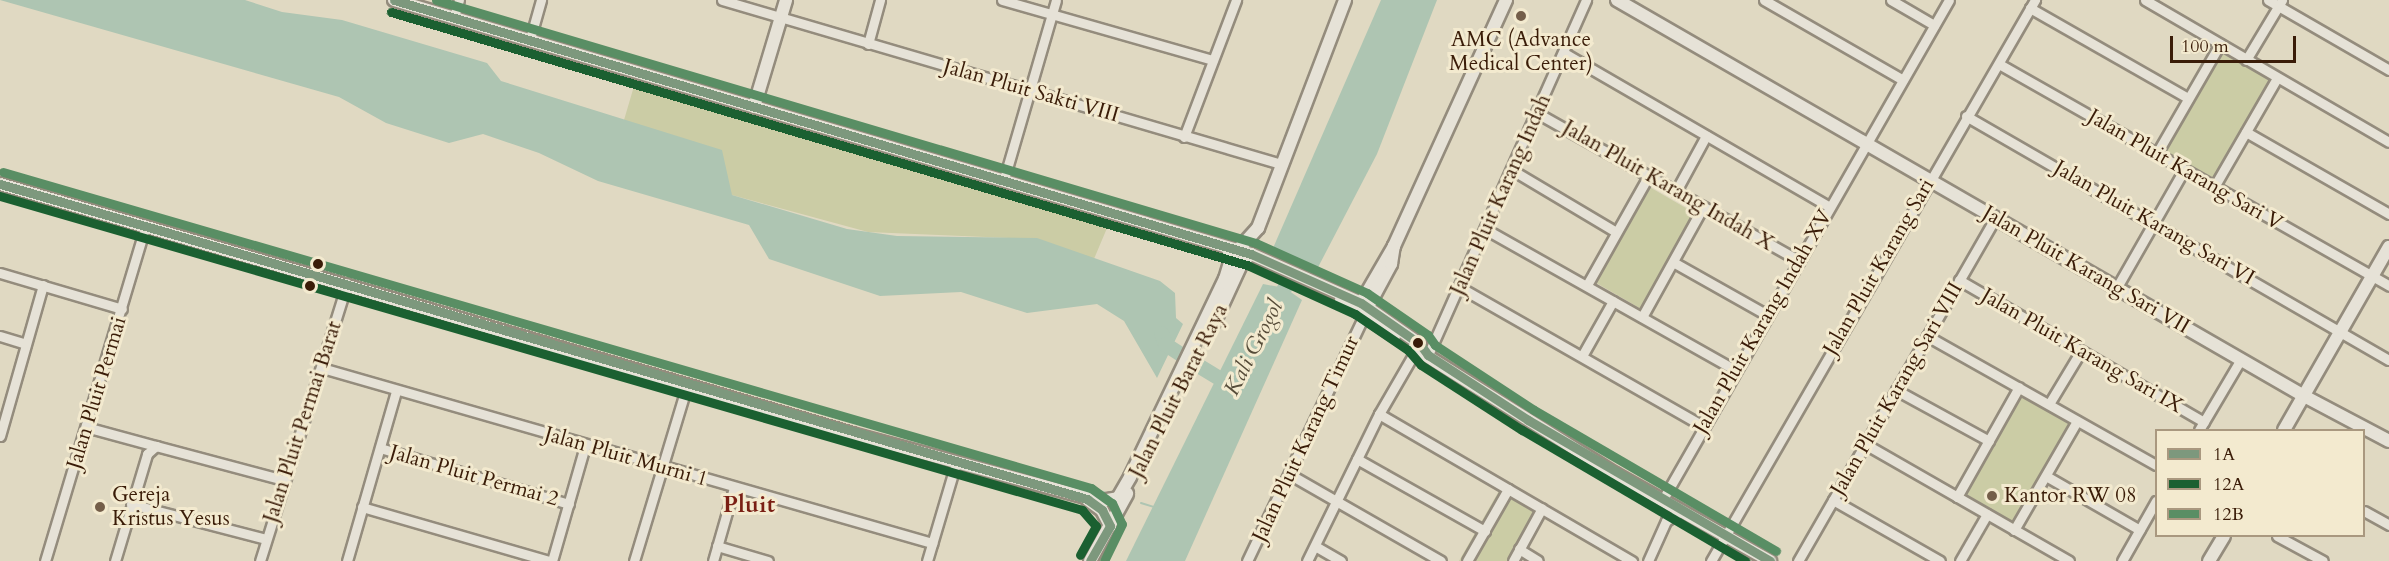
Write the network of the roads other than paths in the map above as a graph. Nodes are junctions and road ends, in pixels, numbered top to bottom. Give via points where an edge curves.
1 (394, 0) edge
2 (459, 0) edge
3 (541, 0) edge
4 (722, 0) edge
5 (786, 0) edge
6 (880, 0) edge
7 (1002, 0) edge
8 (1056, 0) edge
9 (1236, 0) edge
10 (1346, 0) edge
11 (1506, 0) edge
12 (1586, 0) edge
13 (1617, 0) edge
14 (1764, 0) edge
15 (1891, 0) edge
16 (1949, 0) edge
17 (2145, 0) edge
18 (2268, 0) edge
19 (2280, 3) edge
20 (2032, 4) edge
21 (1052, 15) junction
22 (454, 17) junction
23 (781, 18) junction
24 (1934, 25) junction
25 (530, 39) junction
26 (868, 44) junction
27 (2220, 44) junction
28 (1564, 53) junction
29 (1213, 60) junction
30 (2246, 60) junction
31 (1999, 64) junction
32 (2389, 70) edge
33 (2277, 78) junction
34 (1903, 80) junction
35 (1030, 91) junction
36 (2188, 98) junction
37 (754, 107) junction
38 (1537, 112) junction
39 (1966, 116) junction
40 (2246, 132) junction
41 (1706, 136) junction
42 (1184, 137) junction
43 (2389, 142) edge
44 (1866, 145) junction
45 (2157, 153) junction
46 (1281, 164) junction
47 (1512, 170) junction
48 (2184, 170) junction
49 (1649, 175) junction
50 (1004, 179) junction
51 (1929, 180) junction
52 (0, 184) edge
53 (2214, 187) junction
54 (1676, 191) junction
55 (1828, 206) junction
56 (1702, 207) junction
57 (2389, 214) edge
58 (1995, 218) junction
59 (2154, 223) junction
60 (146, 225) junction
61 (1258, 228) junction
62 (1485, 229) junction
63 (1616, 232) junction
64 (2389, 247) edge
65 (1232, 249) junction
66 (1259, 258) junction
67 (1798, 260) junction
68 (1673, 262) junction
69 (0, 273) edge
70 (2372, 277) junction
71 (1959, 280) junction
72 (347, 283) junction
73 (1228, 284) junction
74 (44, 285) junction
75 (1587, 285) junction
76 (2117, 286) junction
77 (2389, 286) edge
78 (1461, 288) junction
79 (1613, 301) junction
80 (122, 309) junction
81 (1364, 309) junction
82 (1767, 315) junction
83 (1642, 317) junction
84 (1212, 318) junction
85 (2341, 331) junction
86 (0, 336) edge
87 (1927, 336) junction
88 (26, 344) junction
89 (1421, 349) junction
90 (2081, 351) junction
91 (1582, 356) junction
92 (2241, 359) junction
93 (2389, 360) edge
94 (322, 368) junction
95 (1735, 370) junction
96 (687, 385) junction
97 (2019, 387) junction
98 (1896, 390) junction
99 (396, 391) junction
100 (2304, 396) junction
101 (0, 398) edge
102 (10, 401) junction
103 (2049, 404) junction
104 (1379, 414) junction
105 (2078, 421) junction
106 (1703, 426) junction
107 (2201, 426) edge
108 (86, 427) junction
109 (2285, 429) edge
110 (0, 436) edge
111 (1989, 441) junction
112 (2389, 441) edge
113 (1865, 444) junction
114 (156, 446) junction
115 (585, 446) junction
116 (380, 448) junction
117 (1357, 459) junction
118 (956, 463) junction
119 (2155, 464) edge
120 (662, 466) junction
121 (1289, 474) junction
122 (2046, 476) junction
123 (284, 480) junction
124 (734, 488) junction
125 (1509, 489) junction
126 (1957, 497) junction
127 (1087, 499) junction
128 (1336, 500) junction
129 (1833, 500) junction
130 (1662, 501) junction
131 (131, 504) junction
132 (569, 504) junction
133 (2155, 504) edge
134 (362, 507) junction
135 (1542, 508) junction
136 (1681, 511) junction
137 (2365, 513) edge
138 (1987, 514) junction
139 (2389, 525) edge
140 (1110, 526) junction
141 (2014, 530) junction
142 (2140, 530) junction
143 (1485, 531) junction
144 (1725, 536) junction
145 (2223, 537) edge
146 (2279, 537) edge
147 (266, 539) junction
148 (932, 543) junction
149 (717, 546) junction
150 (1315, 546) junction
151 (1519, 549) junction
152 (45, 561) edge
153 (115, 561) edge
154 (260, 561) edge
155 (346, 561) edge
156 (551, 561) edge
157 (634, 561) edge
158 (714, 561) edge
159 (768, 561) edge
160 (927, 561) edge
161 (1090, 561) edge
162 (1247, 561) edge
163 (1307, 561) edge
164 (1341, 561) edge
165 (1441, 561) edge
166 (1467, 561) edge
167 (1513, 561) edge
168 (1538, 561) edge
169 (1632, 561) edge
170 (1648, 561) edge
171 (1711, 561) edge
172 (1770, 561) edge
173 (1798, 561) edge
174 (1940, 561) edge
175 (1960, 561) edge
176 (2069, 561) edge
177 (2122, 561) edge
178 (2209, 561) edge
179 (2323, 561) edge

1 - 22 street
2 - 22 street
3 - 25 street
4 - 23 street, Jalan Pluit Sakti VIII
5 - 23 street
6 - 26 street
7 - 21 street
8 - 21 street
9 - 29 street
10 - 46 street
11 - 81 street
12 - 28 street, Jalan Pluit Karang Indah
13 - 44 street, Jalan Pluit Karang Sari VII
14 - 34 street
15 - 24 street
16 - 24 street, Jalan Pluit Karang Indah XV
17 - 27 street
18 - 19 street
19 - 30 street
19 - 32 street
20 - 31 street, Jalan Pluit Karang Sari
20 - 36 street
21 - 29 street
21 - 35 street
22 - 25 street
23 - 26 street, Jalan Pluit Sakti VIII
23 - 37 street
24 - 34 street, Jalan Pluit Karang Indah XV
25 - 37 street
26 - 35 street, Jalan Pluit Sakti VIII
27 - 30 street
27 - 36 street
28 - 38 street, Jalan Pluit Karang Indah
28 - 41 street
29 - 42 street
30 - 33 street
31 - 39 street, Jalan Pluit Karang Sari
31 - 45 street, Jalan Pluit Karang Sari V
33 - 40 street
33 - 43 street
34 - 44 street, Jalan Pluit Karang Indah XV
35 - 42 street, Jalan Pluit Sakti VIII
35 - 50 street
36 - 45 street
37 - 50 street
38 - 47 street, Jalan Pluit Karang Indah
38 - 49 street, Jalan Pluit Karang Indah X
39 - 51 street, Jalan Pluit Karang Sari
39 - 59 street, Jalan Pluit Karang Sari VI
40 - 53 street
40 - 57 street
41 - 54 street
41 - 55 street
42 - 46 street, Jalan Pluit Sakti VIII
44 - 51 street, Jalan Pluit Karang Sari VII
44 - 55 street, Jalan Pluit Karang Indah XV
45 - 48 street, Jalan Pluit Karang Sari V
46 - 61 street
47 - 62 street, Jalan Pluit Karang Indah
47 - 63 street
48 - 53 street, Jalan Pluit Karang Sari V
48 - 59 street
49 - 54 street, Jalan Pluit Karang Indah X
49 - 63 street
50 - 65 street
51 - 58 street, Jalan Pluit Karang Sari VII
51 - 144 street, Jalan Pluit Karang Sari
52 - 60 street
53 - 70 street, Jalan Pluit Karang Sari V
54 - 56 street, Jalan Pluit Karang Indah X
55 - 67 street, Jalan Pluit Karang Indah XV
56 - 67 street, Jalan Pluit Karang Indah X
56 - 68 street
58 - 71 street, Jalan Pluit Karang Sari VIII
58 - 76 street, Jalan Pluit Karang Sari VII
59 - 76 street
59 - 85 street, Jalan Pluit Karang Sari VI
60 - 72 street
60 - 80 street, Jalan Pluit Permai
61 - 65 street
61 - 66 street
62 - 75 street
62 - 78 street, Jalan Pluit Karang Indah
63 - 75 street
64 - 70 street
65 - 66 street
65 - 73 street, Jalan Pluit Barat Raya
66 - 73 street, Jalan Pluit Barat Raya via 1242,262
66 - 81 street
67 - 82 street, Jalan Pluit Karang Indah XV
68 - 82 street
68 - 83 street
69 - 74 street
70 - 77 street, Jalan Pluit Karang Sari V
70 - 85 street
71 - 87 street, Jalan Pluit Karang Sari VIII
71 - 90 street, Jalan Pluit Karang Sari IX
72 - 94 street, Jalan Pluit Permai Barat
72 - 96 street
73 - 84 street, Jalan Pluit Barat Raya
74 - 80 street
74 - 88 street
75 - 79 street
76 - 92 street, Jalan Pluit Karang Sari VII
78 - 89 street, Jalan Pluit Karang Indah
78 - 91 street
79 - 83 street
79 - 91 street
80 - 108 street, Jalan Pluit Permai
81 - 89 street
81 - 121 street, Jalan Pluit Karang Timur
82 - 95 street, Jalan Pluit Karang Indah XV
83 - 95 street
84 - 127 street, Jalan Pluit Barat Raya via 1121,495 1108,501
84 - 140 street, Jalan Pluit Barat Raya
85 - 93 street, Jalan Pluit Karang Sari VI
85 - 100 street
86 - 88 street
87 - 97 street
87 - 98 street, Jalan Pluit Karang Sari VIII
88 - 102 street
89 - 104 street, Jalan Pluit Karang Indah
89 - 130 street
90 - 103 street
90 - 107 street, Jalan Pluit Karang Sari IX
91 - 106 street
92 - 100 street, Jalan Pluit Karang Sari VII
92 - 107 street
94 - 99 street, Jalan Pluit Murni 1
94 - 123 street, Jalan Pluit Permai Barat
95 - 106 street, Jalan Pluit Karang Indah XV
96 - 118 street
96 - 120 street
97 - 103 street
97 - 111 street
98 - 111 street
98 - 113 street, Jalan Pluit Karang Sari VIII
99 - 115 street, Jalan Pluit Murni 1
99 - 116 street
100 - 109 street
100 - 112 street, Jalan Pluit Karang Sari VII
101 - 102 street
102 - 110 street
103 - 105 street
104 - 117 street, Jalan Pluit Karang Indah
104 - 125 street
105 - 119 street
105 - 122 street
106 - 130 street, Jalan Pluit Karang Indah XV
108 - 114 street
108 - 152 street, Jalan Pluit Permai
111 - 126 street
113 - 126 street
113 - 129 street, Jalan Pluit Karang Sari VIII
114 - 123 street
114 - 131 street via 147,454
115 - 120 street, Jalan Pluit Murni 1
115 - 132 street
116 - 132 street, Jalan Pluit Permai 2
116 - 134 street
117 - 128 street, Jalan Pluit Karang Indah
117 - 143 street
118 - 127 street
118 - 148 street
120 - 124 street, Jalan Pluit Murni 1
120 - 157 street
121 - 128 street
121 - 162 street, Jalan Pluit Karang Timur
122 - 141 street
122 - 142 street
123 - 147 street, Jalan Pluit Permai Barat
124 - 148 street, Jalan Pluit Murni 1
124 - 149 street
125 - 135 street
125 - 143 street
126 - 138 street
127 - 140 street via 1102,510
128 - 150 street, Jalan Pluit Karang Indah
128 - 165 street
129 - 173 street, Jalan Pluit Karang Sari VIII
129 - 174 street
130 - 136 street
131 - 147 street
131 - 153 street
132 - 156 street
133 - 142 street
134 - 155 street
134 - 156 street
135 - 151 street
135 - 169 street
136 - 144 street
136 - 170 street via 1666,521
137 - 139 street
138 - 141 street
138 - 175 street
140 - 161 street, Jalan Pluit Barat Raya
141 - 176 street
142 - 177 street
143 - 166 street
144 - 171 street, Jalan Pluit Karang Sari
144 - 172 street
145 - 178 street
146 - 179 street
147 - 154 street, Jalan Pluit Permai Barat
148 - 160 street
149 - 158 street
149 - 159 street
150 - 163 street, Jalan Pluit Karang Indah
150 - 164 street
151 - 167 street
151 - 168 street

